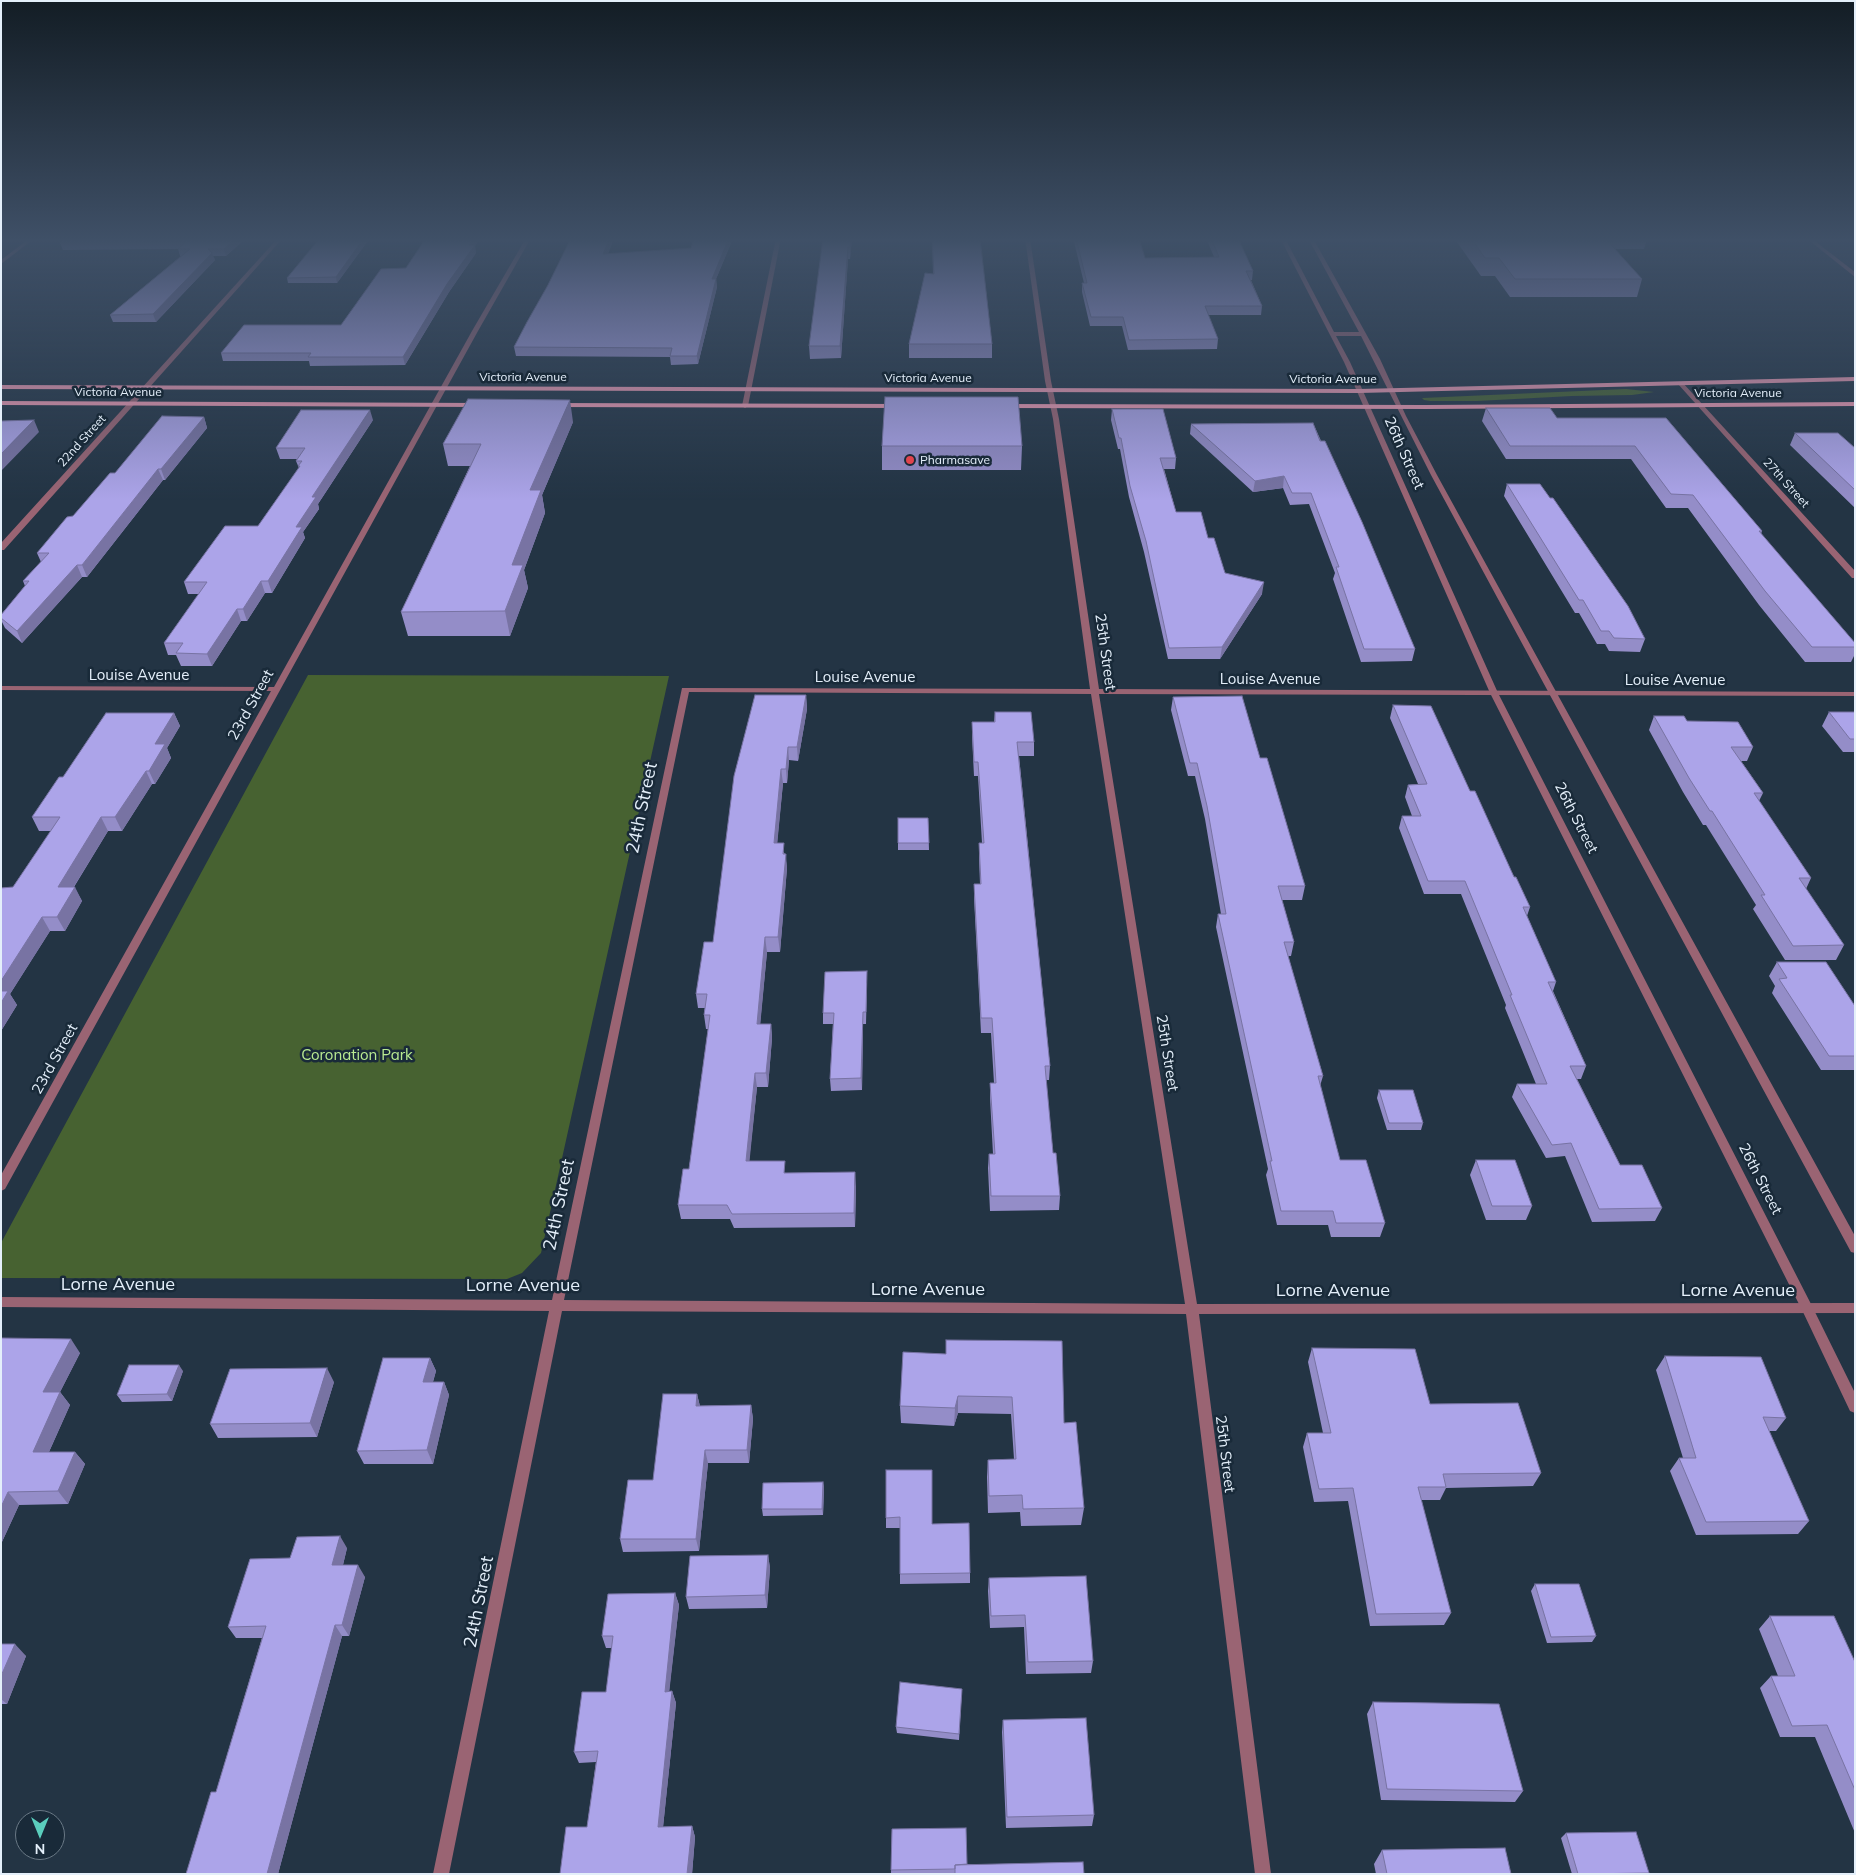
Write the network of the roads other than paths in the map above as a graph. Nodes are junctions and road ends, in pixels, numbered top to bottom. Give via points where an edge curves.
1 (202, 326) edge
2 (479, 326) edge
3 (761, 326) edge
4 (1040, 326) edge
5 (1328, 326) edge
6 (1358, 326) edge
7 (1332, 334) junction
8 (1363, 334) junction
9 (1855, 379) edge
10 (1680, 383) junction
11 (1, 387) edge
12 (146, 387) junction
13 (444, 388) junction
14 (748, 389) junction
15 (1050, 390) junction
16 (1391, 390) junction
17 (1359, 391) junction
18 (1, 403) edge
19 (132, 403) junction
20 (435, 404) junction
21 (1855, 404) edge
22 (494, 405) edge
23 (542, 405) edge
24 (1700, 405) junction
25 (745, 406) junction
26 (910, 406) edge
27 (996, 406) edge
28 (1053, 406) junction
29 (1366, 406) junction
30 (1398, 407) junction
31 (1, 548) edge
32 (1855, 576) edge
33 (1, 688) edge
34 (277, 688) junction
35 (684, 690) joint
36 (1095, 692) junction
37 (1494, 693) junction
38 (1552, 694) junction
39 (1855, 694) edge
40 (1, 1186) edge
41 (1855, 1248) edge
42 (1, 1302) edge
43 (557, 1304) junction
44 (1807, 1308) junction
45 (1855, 1308) edge
46 (1192, 1309) junction
47 (1855, 1407) edge
48 (441, 1874) edge
49 (1263, 1874) edge

1 - 12 street, 22nd Street
2 - 13 street, 23rd Street
3 - 14 street
4 - 15 street, 25th Street
5 - 7 street, 26th Street
6 - 8 street, 26th Street
7 - 8 street
7 - 17 street, 26th Street
8 - 16 street, 26th Street
9 - 10 main road, Victoria Avenue
10 - 16 main road, Victoria Avenue
10 - 24 street, 27th Street
11 - 12 main road, Victoria Avenue
12 - 13 main road, Victoria Avenue
12 - 19 street, 22nd Street
13 - 14 main road, Victoria Avenue
13 - 20 street, 23rd Street
14 - 15 main road, Victoria Avenue
14 - 25 street
15 - 17 main road, Victoria Avenue
15 - 28 street, 25th Street
16 - 17 main road, Victoria Avenue
16 - 30 street, 26th Street
17 - 29 street, 26th Street
18 - 19 main road, Victoria Avenue
19 - 20 main road, Victoria Avenue
19 - 31 street, 22nd Street
20 - 22 main road, Victoria Avenue
20 - 34 street, 23rd Street
21 - 24 main road, Victoria Avenue
23 - 25 main road, Victoria Avenue
24 - 30 main road, Victoria Avenue
24 - 32 street, 27th Street
25 - 26 main road, Victoria Avenue
27 - 28 main road, Victoria Avenue
28 - 29 main road, Victoria Avenue
28 - 36 street, 25th Street
29 - 30 main road, Victoria Avenue
29 - 37 street, 26th Street
30 - 38 street, 26th Street
33 - 34 street, Louise Avenue
34 - 40 street, 23rd Street
35 - 36 street, Louise Avenue
35 - 43 street, 24th Street
36 - 37 street, Louise Avenue
36 - 46 street, 25th Street
37 - 38 street, Louise Avenue
37 - 44 street, 26th Street
38 - 39 street, Louise Avenue
38 - 41 street, 26th Street
42 - 43 street, Lorne Avenue
43 - 46 street, Lorne Avenue
43 - 48 street, 24th Street
44 - 45 street, Lorne Avenue
44 - 46 street, Lorne Avenue
44 - 47 street, 26th Street
46 - 49 street, 25th Street

